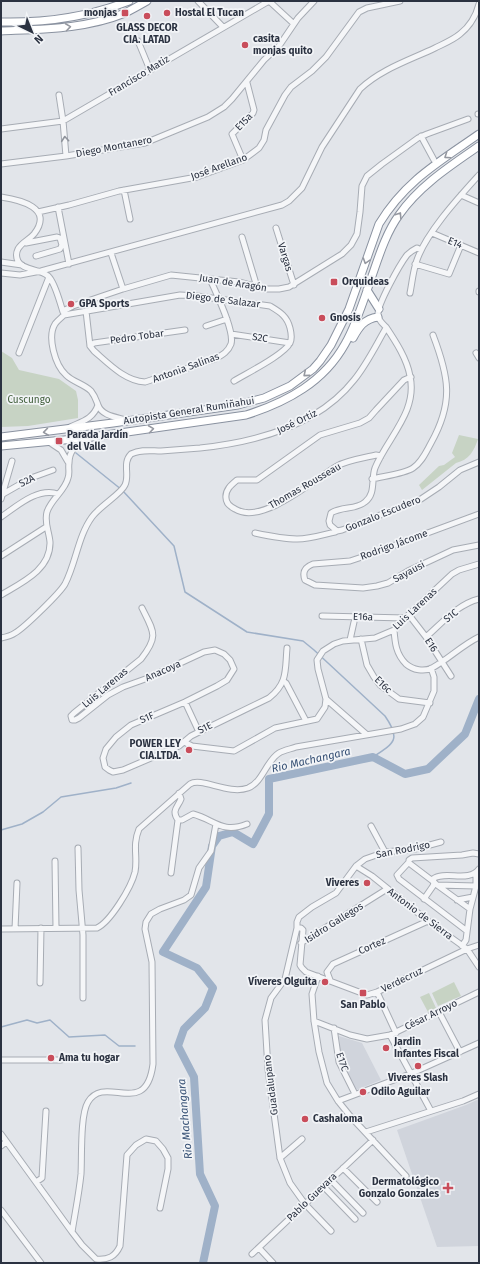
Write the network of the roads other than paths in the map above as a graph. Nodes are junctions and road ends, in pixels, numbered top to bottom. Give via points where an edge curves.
1 (129, 1) edge
2 (147, 1) edge
3 (198, 1) edge
4 (269, 1) edge
5 (314, 1) edge
6 (400, 1) edge
7 (114, 4) edge
8 (479, 4) edge
9 (1, 22) edge
10 (294, 24) junction
11 (222, 27) junction
12 (1, 31) edge
13 (138, 41) dead end
14 (150, 70) junction
15 (247, 82) junction
16 (59, 95) dead end
17 (468, 119) dead end
18 (63, 121) junction
19 (1, 129) edge
20 (479, 134) edge
21 (421, 136) junction
22 (479, 146) edge
23 (66, 156) junction
24 (243, 160) junction
25 (434, 160) dead end
26 (1, 164) edge
27 (479, 175) edge
28 (124, 190) junction
29 (461, 195) junction
30 (1, 197) edge
31 (479, 203) edge
32 (58, 207) junction
33 (38, 212) junction
34 (130, 219) dead end
35 (276, 228) dead end
36 (432, 233) junction
37 (242, 237) dead end
38 (23, 243) junction
39 (461, 246) junction
40 (421, 250) junction
41 (111, 253) junction
42 (479, 254) edge
43 (36, 256) dead end
44 (1, 262) edge
45 (69, 264) junction
46 (415, 264) junction
47 (22, 265) junction
48 (41, 271) junction
49 (1, 274) edge
50 (49, 277) junction
51 (210, 279) junction
52 (294, 285) junction
53 (257, 287) junction
54 (123, 288) junction
55 (367, 290) junction
56 (410, 293) dead end
57 (218, 300) junction
58 (378, 309) junction
59 (86, 311) junction
60 (63, 313) junction
61 (378, 317) junction
62 (227, 319) junction
63 (206, 326) dead end
64 (386, 328) junction
65 (185, 330) dead end
66 (231, 334) junction
67 (433, 335) dead end
68 (290, 343) junction
69 (90, 346) junction
70 (19, 353) dead end
71 (476, 353) dead end
72 (479, 358) edge
73 (326, 370) junction
74 (410, 377) junction
75 (234, 381) dead end
76 (98, 405) junction
77 (127, 420) junction
78 (65, 429) junction
79 (1, 437) edge
80 (85, 438) junction
81 (49, 442) junction
82 (1, 446) edge
83 (381, 456) junction
84 (479, 459) edge
85 (12, 461) dead end
86 (69, 463) junction
87 (53, 470) dead end
88 (372, 479) junction
89 (58, 494) junction
90 (2, 496) edge
91 (479, 514) edge
92 (1, 517) edge
93 (46, 527) junction
94 (337, 530) junction
95 (255, 533) dead end
96 (479, 545) edge
97 (1, 556) edge
98 (479, 564) edge
99 (307, 566) joint
100 (1, 595) edge
101 (479, 599) edge
102 (142, 608) dead end
103 (322, 616) dead end
104 (407, 617) junction
105 (354, 622) dead end
106 (394, 630) junction
107 (426, 637) junction
108 (479, 637) edge
109 (1, 638) edge
110 (361, 639) junction
111 (350, 640) junction
112 (287, 648) dead end
113 (441, 661) junction
114 (431, 668) junction
115 (451, 676) dead end
116 (228, 680) joint
117 (284, 681) junction
118 (326, 699) junction
119 (184, 702) junction
120 (430, 703) junction
121 (79, 718) joint
122 (306, 721) junction
123 (199, 732) junction
124 (366, 734) junction
125 (184, 742) junction
126 (123, 770) joint
127 (179, 793) junction
128 (178, 820) junction
129 (216, 824) junction
130 (247, 824) dead end
131 (371, 826) dead end
132 (441, 842) dead end
133 (78, 848) dead end
134 (385, 852) junction
135 (479, 854) edge
136 (55, 860) dead end
137 (409, 862) junction
138 (356, 866) junction
139 (478, 871) edge
140 (171, 873) dead end
141 (18, 883) dead end
142 (436, 884) junction
143 (476, 886) junction
144 (387, 889) junction
145 (473, 898) junction
146 (424, 899) junction
147 (457, 900) junction
148 (470, 909) junction
149 (428, 921) junction
150 (41, 928) junction
151 (56, 928) junction
152 (83, 928) junction
153 (297, 928) junction
154 (1, 929) edge
155 (15, 929) junction
156 (467, 931) junction
157 (302, 943) junction
158 (479, 945) edge
159 (465, 948) junction
160 (479, 967) edge
161 (302, 968) joint
162 (318, 976) junction
163 (330, 980) junction
164 (40, 983) dead end
165 (377, 992) junction
166 (479, 992) edge
167 (83, 998) dead end
168 (439, 1012) junction
169 (314, 1021) junction
170 (334, 1028) junction
171 (396, 1033) junction
172 (390, 1035) junction
173 (479, 1043) edge
174 (460, 1052) junction
175 (1, 1060) edge
176 (61, 1060) dead end
177 (410, 1074) junction
178 (355, 1094) junction
179 (479, 1094) edge
180 (338, 1101) junction
181 (46, 1111) dead end
182 (431, 1111) junction
183 (366, 1132) junction
184 (1, 1134) edge
185 (302, 1139) dead end
186 (373, 1140) junction
187 (6, 1142) junction
188 (1, 1146) edge
189 (280, 1158) junction
190 (343, 1168) junction
191 (406, 1176) dead end
192 (330, 1180) junction
193 (36, 1182) junction
194 (323, 1186) junction
195 (377, 1202) dead end
196 (305, 1204) junction
197 (160, 1208) dead end
198 (1, 1210) edge
199 (364, 1213) dead end
200 (355, 1218) dead end
201 (331, 1231) dead end
202 (72, 1232) junction
203 (259, 1248) junction
204 (252, 1254) dead end
205 (41, 1263) edge
206 (273, 1263) edge

1 - 7 highway
12 -> 2 highway via 81,25 125,12
3 - 11 street
4 - 10 street
4 - 11 street, Francisco Matiz
5 - 10 street, Diego Montanero
6 - 24 street, José Arellano via 359,12 326,57 288,91 259,148
7 - 9 highway via 82,16 41,22
8 - 41 street via 474,18 460,34 386,71 360,89 322,147 302,188 289,201 276,208
10 - 15 street, Diego Montanero via 279,46
11 - 14 street, Francisco Matiz
13 - 14 street
14 - 18 street, Francisco Matiz
15 - 23 street, Diego Montanero via 224,107 202,121 145,143
15 - 24 street, E15a via 254,110 232,134
16 - 18 street
17 - 21 street, Juan de Aragón
18 - 19 street, Francisco Matiz
23 -> 18 street
20 -> 77 highway, Autopista General Rumiñahui via 432,166 396,199 379,224 349,309 332,346 303,377 277,393 253,402
21 - 25 street
21 - 52 street, Juan de Aragón via 365,179 357,234 349,248
55 -> 22 highway, Autopista General Rumiñahui via 391,229 408,202 434,178
23 - 26 street, Diego Montanero
24 - 28 street, José Arellano via 197,177
27 - 29 street
28 - 32 street, José Arellano
28 - 34 street
29 - 31 street
29 - 36 street
30 - 33 street via 32,206
32 - 33 street, José Arellano
32 - 45 street
33 - 38 street via 40,224 32,236
35 - 52 street, Vargas
36 - 39 street, E14
36 - 40 street
37 - 53 street
38 - 43 street via 60,238 60,249
38 - 47 street via 16,256
39 - 42 street, E14
39 - 46 street via 449,274
40 - 46 street
40 - 58 street via 412,250 404,259
41 - 45 street
41 - 54 street
44 - 47 street
45 - 48 street
46 - 56 street
47 - 48 street
48 - 49 street via 20,275
48 - 50 street
50 - 60 street
50 - 70 street
51 - 53 street, Juan de Aragón
51 - 54 street, Juan de Aragón via 171,275
51 - 57 street
52 - 53 street, Juan de Aragón via 279,289
54 - 60 street, Juan de Aragón via 73,306
55 - 58 highway
55 - 73 highway, Autopista General Rumiñahui via 352,330
57 - 59 street, Diego de Salazar via 180,295
57 - 62 street
57 - 68 street, Diego de Salazar via 270,306 280,311 288,319
58 - 61 street
59 - 60 street, Diego de Salazar
59 - 69 street
60 - 76 street via 52,335 56,362 68,377 91,391
61 - 64 street, Gonzalo Escudero
61 - 73 highway via 362,324 341,358
62 - 63 street
62 - 66 street
64 - 74 street, Gonzalo Escudero via 404,358
64 - 109 street, José Ortiz via 354,380 320,411 300,423 242,441 202,448 142,451 131,454 127,460 125,485 92,517 64,586 23,628
65 - 69 street, Pedro Tobar via 94,343
66 - 68 street, S2C
66 - 69 street, Antonia Salinas via 230,346 221,356 145,382 137,382 123,374
67 - 88 street via 443,361 447,384 447,399 439,430 422,458 412,468
68 - 75 street via 276,356
71 - 72 street
80 -> 73 highway, Autopista General Rumiñahui via 246,415 287,400
74 - 83 street, Gonzalo Escudero via 411,391 407,410
74 - 83 street, Thomas Rousseau via 404,380 368,418 360,423 320,435 257,480 236,480 228,488 226,497 231,507 237,511 256,512 267,509 304,489 339,465 376,455
76 - 77 street via 106,414
76 - 78 street via 90,417
77 - 78 highway, Autopista General Rumiñahui
78 -> 79 highway, Autopista General Rumiñahui
80 - 81 highway, Autopista General Rumiñahui
80 - 86 street via 73,448
81 - 82 highway, Autopista General Rumiñahui
81 - 86 street via 61,450
83 - 88 street, Gonzalo Escudero
84 - 94 street, Gonzalo Escudero via 422,499
85 - 90 street
86 - 89 street via 68,478
87 - 90 street, S2A via 31,478
88 - 94 street, Gonzalo Escudero via 371,493 365,502 353,508 341,508 331,513 330,525
89 - 92 street via 51,491 41,493
89 - 93 street via 48,508
91 - 99 street, Rodrigo Jácome via 368,555
93 - 97 street
93 - 100 street via 50,546 43,564 32,576
94 - 95 street via 298,540
96 - 99 street, Sayausi via 453,550 408,571 388,584 363,588 315,585 305,580 304,571
98 - 104 street, Luis Larenas via 452,574
101 - 107 street, S1C via 466,604
102 - 121 street, Luis Larenas via 154,639 140,659 102,689 72,716 72,720
103 - 104 street, E16a
104 - 106 street, Luis Larenas
104 - 107 street, E16
105 - 111 street
106 - 110 street, Luis Larenas via 375,638
106 - 114 street via 396,650 406,664 412,669
107 - 113 street, E16
108 - 113 street
110 - 111 street, Luis Larenas
110 - 120 street, E16c via 367,665 380,685 399,699
111 - 118 street, Luis Larenas via 327,648 318,659
112 - 117 street
113 - 114 street
113 - 115 street, E16
114 - 120 street via 434,691
116 - 119 street, S1F
116 - 121 street, Anacoya via 234,669 230,660 215,650 204,652 108,695
117 - 122 street
117 - 123 street, S1E via 278,691 269,698
118 - 122 street via 325,707 317,719
118 - 124 street
119 - 123 street
119 - 126 street, S1F via 131,725 116,737 106,749 103,758 109,770
120 - 124 street via 423,717 415,724
122 - 125 street via 275,728 234,751 192,746
123 - 125 street, S1E
124 - 127 street via 296,747 278,754 256,783 249,788 232,790 197,781
125 - 126 street, S1E
127 - 128 street via 181,799 175,813
127 - 152 street via 139,829 135,838 134,874 123,899 103,926
128 - 129 street via 194,814
128 - 140 street
129 - 130 street via 224,828
129 - 202 street via 210,851 199,868 191,896 151,914 146,922 145,929 152,962 152,1075 148,1084 135,1094 108,1091 95,1093 88,1102 84,1112 81,1175
131 - 134 street
132 - 134 street, San Rodrigo
133 - 152 street
134 - 138 street, San Rodrigo via 365,859
135 - 137 street via 412,858
136 - 151 street
137 - 142 street
137 - 146 street via 397,876
138 - 144 street, Antonio de Sierra
138 - 153 street, San Rodrigo via 336,893 299,917
139 - 142 street via 471,875 433,879
139 - 143 street
141 - 155 street
142 - 143 street
142 - 146 street
142 - 147 street
143 - 145 street
144 - 149 street, Antonio de Sierra
144 - 157 street, Isidro Gallegos
145 - 147 street
145 - 148 street
146 - 156 street
147 - 148 street
148 - 156 street
149 - 159 street, Antonio de Sierra
149 - 163 street, Cortez via 333,964 327,972
150 - 151 street
150 - 155 street
150 - 164 street
151 - 152 street
152 - 167 street
153 - 157 street via 303,930
153 - 189 street, Guadalupano via 285,978 271,998 265,1020 268,1069
154 - 155 street
156 - 159 street
157 - 161 street, Isidro Gallegos
158 - 159 street, Verdecruz
159 - 160 street, Antonio de Sierra
159 - 165 street, Verdecruz
161 - 162 street, Verdecruz
162 - 163 street, Verdecruz
162 - 169 street via 312,994
163 - 165 street, Verdecruz via 367,995
165 - 171 street
166 - 168 street, César Arroyo
168 - 171 street, César Arroyo
168 - 174 street
169 - 170 street, César Arroyo
169 - 180 street via 327,1083
170 - 172 street, César Arroyo via 367,1039
170 - 178 street, E17C via 339,1062
171 - 172 street, César Arroyo
172 - 177 street
173 - 174 street
174 - 177 street
175 - 176 street
177 - 178 street
177 - 182 street
178 - 180 street
179 - 182 street
180 - 183 street
181 - 193 street via 42,1178
182 - 183 street
183 - 186 street
184 - 187 street
185 - 189 street
186 - 190 street, Pablo Guevara
186 - 191 street
187 - 188 street
187 - 193 street
189 - 196 street, Guadalupano via 290,1183
190 - 192 street, Pablo Guevara
190 - 195 street
192 - 194 street, Pablo Guevara
192 - 199 street
193 - 202 street
194 - 196 street, Pablo Guevara
194 - 200 street
196 - 201 street, Guadalupano
196 - 203 street, Pablo Guevara
197 - 202 street via 168,1158 156,1141 146,1139 136,1145 127,1156 120,1246 114,1256 96,1259
198 - 205 street
203 - 204 street, Pablo Guevara
203 - 206 street

